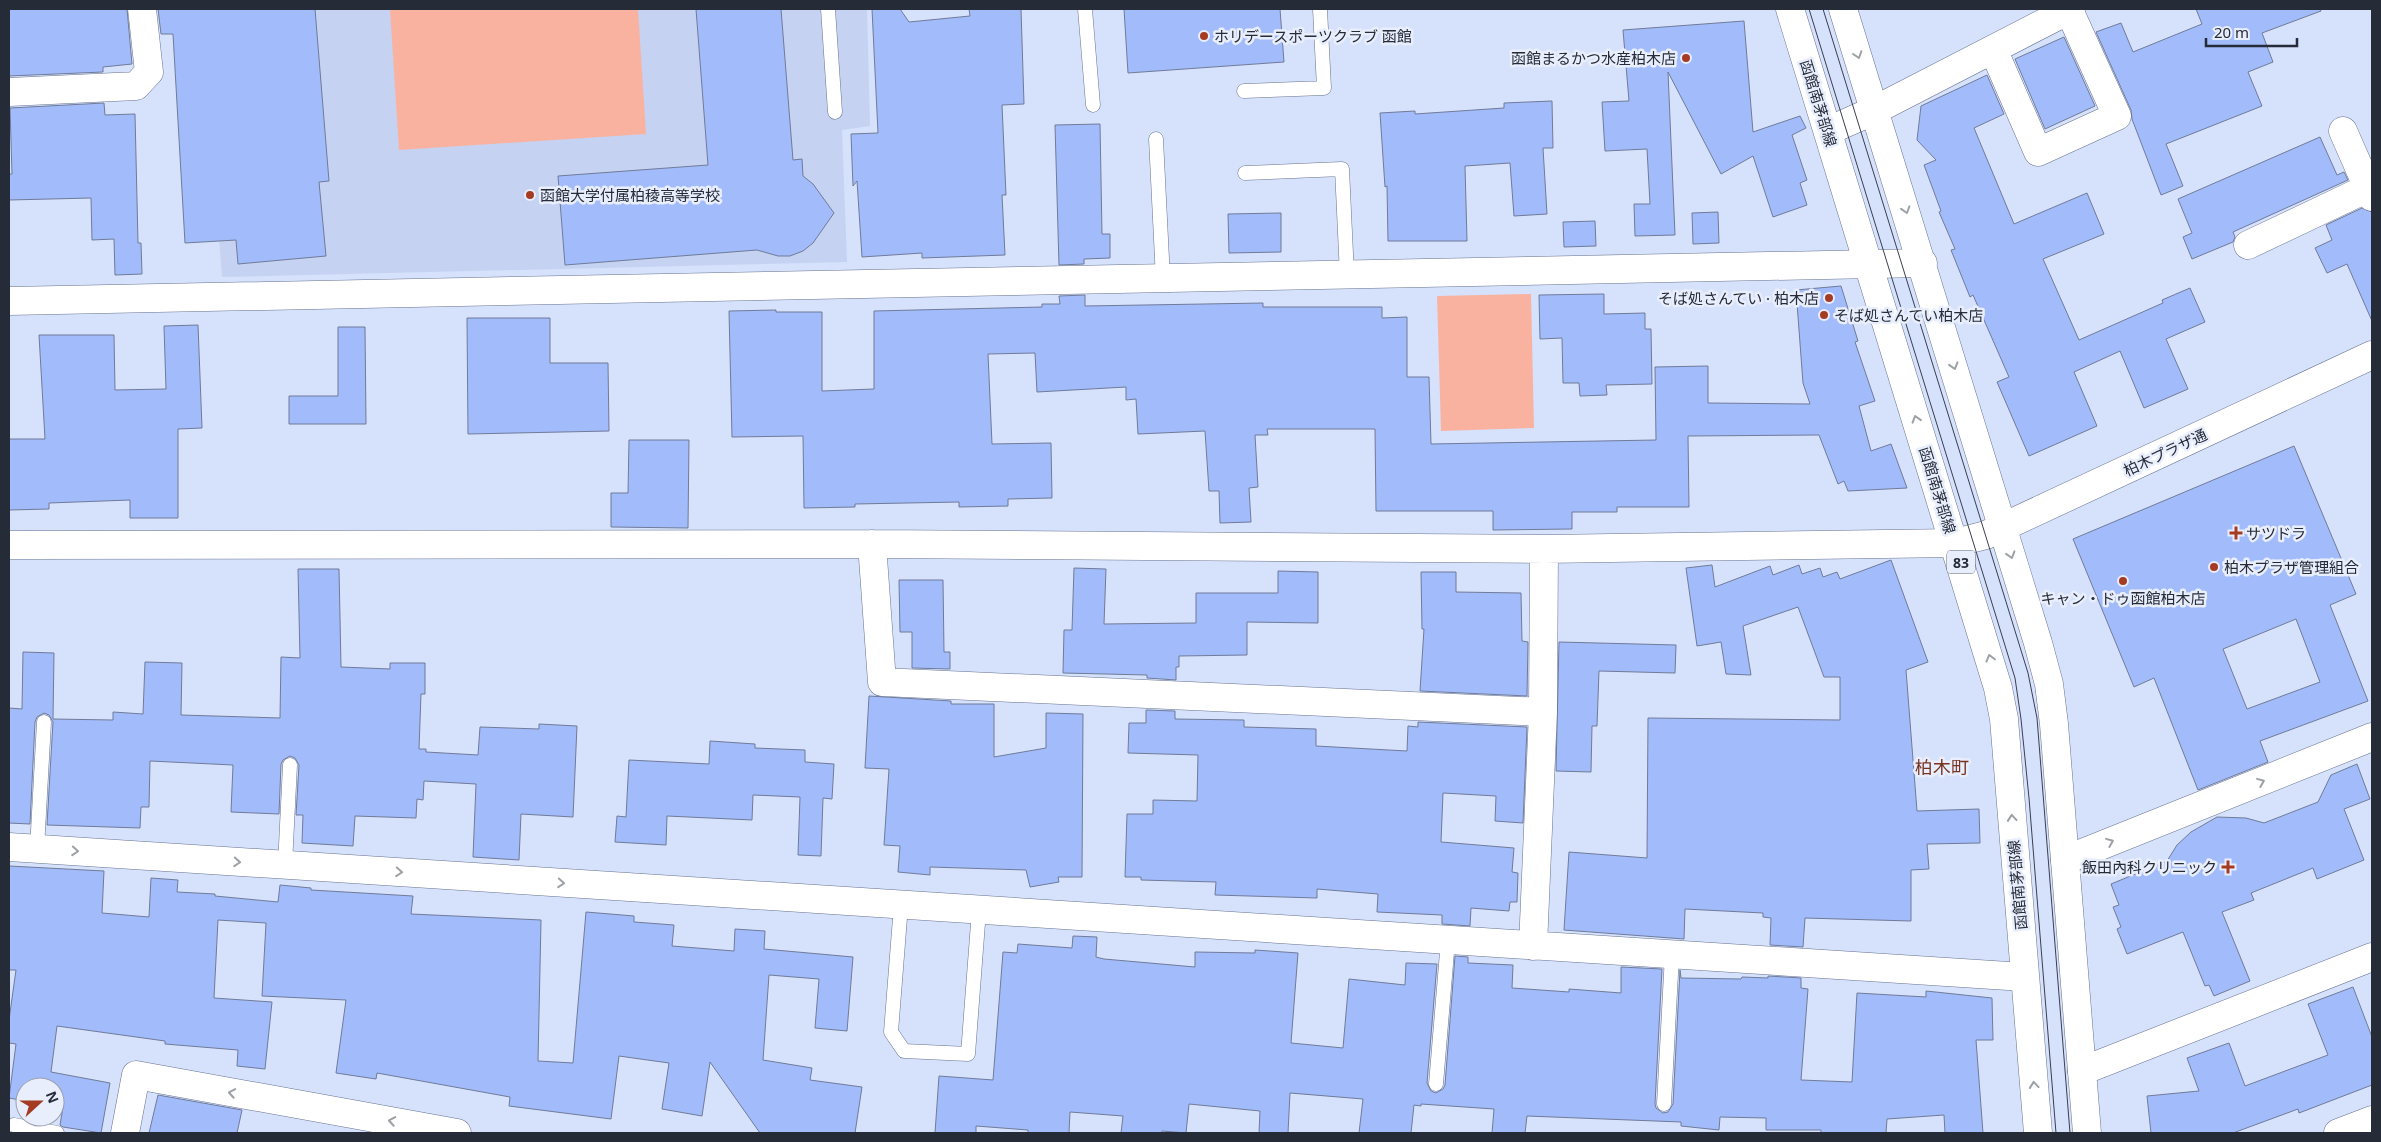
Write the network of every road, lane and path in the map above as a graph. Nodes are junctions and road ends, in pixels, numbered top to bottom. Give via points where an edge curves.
1 (142, 9) edge
2 (828, 9) edge
3 (1085, 9) edge
4 (1320, 9) edge
5 (1790, 9) edge
6 (1843, 9) edge
7 (2070, 9) edge
8 (1992, 49) junction
9 (1244, 91) dead end
10 (9, 92) edge
11 (1093, 105) dead end
12 (1875, 110) junction
13 (835, 112) dead end
14 (2343, 130) dead end
15 (1828, 131) junction
16 (1156, 139) dead end
17 (1245, 173) dead end
18 (2370, 193) edge
19 (2248, 245) dead end
20 (1923, 264) junction
21 (1868, 265) junction
22 (1347, 275) junction
23 (1163, 279) junction
24 (9, 301) edge
25 (2372, 355) edge
26 (2003, 527) junction
27 (1955, 543) junction
28 (872, 544) junction
29 (9, 545) edge
30 (1544, 549) junction
31 (1543, 712) junction
32 (44, 722) dead end
33 (2372, 738) edge
34 (290, 765) dead end
35 (9, 847) edge
36 (37, 849) junction
37 (2064, 860) junction
38 (285, 865) junction
39 (900, 905) junction
40 (979, 910) junction
41 (1448, 940) junction
42 (1533, 946) junction
43 (1672, 955) junction
44 (2372, 957) edge
45 (2024, 977) junction
46 (2082, 1071) junction
47 (1436, 1084) dead end
48 (1664, 1104) dead end
49 (2372, 1120) edge
50 (14, 1124) dead end
51 (57, 1133) edge
52 (125, 1133) edge
53 (457, 1133) edge
54 (2038, 1133) edge
55 (2087, 1133) edge
56 (2338, 1133) edge

1 - 10 street via 149,72 136,86
2 - 13 lane
3 - 11 lane
4 - 9 lane via 1324,88
5 - 15 street, 函館南茅部線 / 83
6 -> 12 street
7 - 8 street
7 - 8 street via 2116,116 2038,152
8 - 12 street
12 - 15 street
12 -> 20 street
14 - 18 street
15 - 21 street, 函館南茅部線 / 83
16 - 23 lane
17 - 22 lane via 1342,168
18 - 19 street
20 - 21 street
20 -> 26 street
21 - 22 street
27 -> 21 street, 函館南茅部線 / 83
22 - 23 street
23 - 24 street
25 - 26 street, 柏木プラザ通
26 - 27 street, 柏木プラザ通 via 1973,540
26 -> 37 street via 2049,684
27 - 30 street, 柏木プラザ通
45 -> 27 street, 函館南茅部線 / 83 via 2004,718
28 - 29 street, 柏木プラザ通
28 - 30 street, 柏木プラザ通
28 - 31 street via 882,682
30 - 31 street
31 - 42 street
32 - 36 lane
37 -> 33 street
34 - 38 lane
35 - 36 street
36 -> 38 street
37 - 46 street
38 -> 39 street
39 - 40 street
39 - 40 lane via 891,1032 904,1051 968,1054
40 - 41 street
41 - 42 street
41 - 47 lane
42 - 43 street
43 - 45 street
43 - 48 lane
44 - 46 street
54 -> 45 street, 函館南茅部線 / 83
46 - 55 street
49 - 56 street
50 - 51 lane
53 -> 52 street via 136,1075

